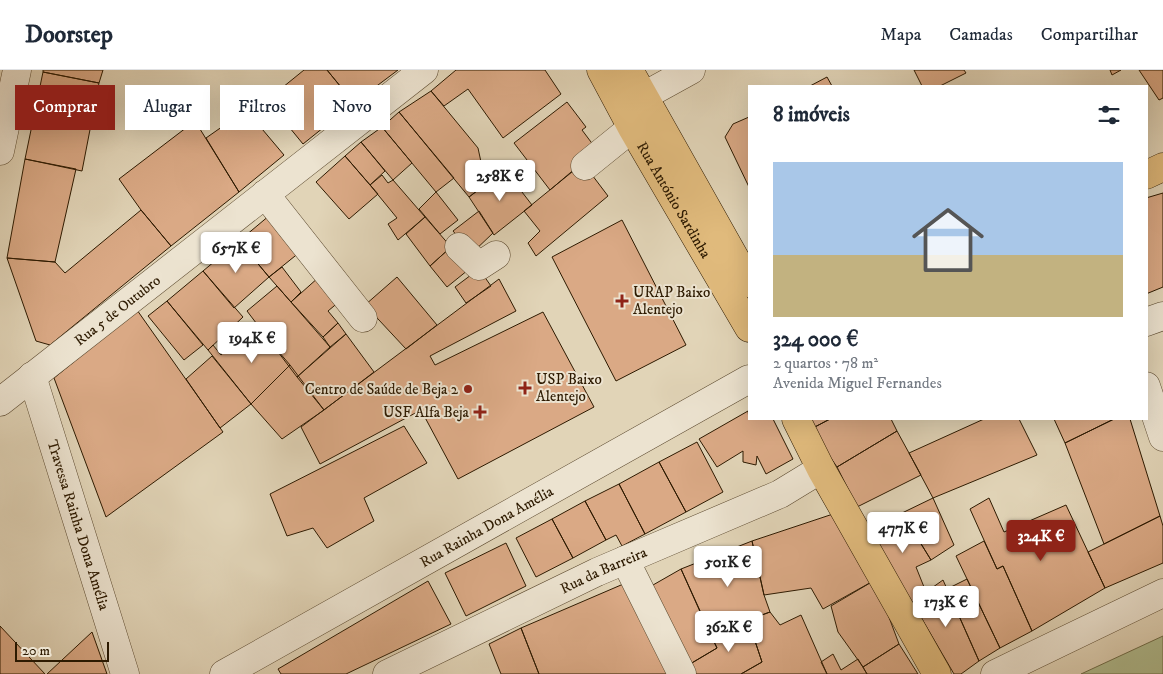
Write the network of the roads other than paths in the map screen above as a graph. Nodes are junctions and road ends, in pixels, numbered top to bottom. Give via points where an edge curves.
1 (17, 70) edge
2 (424, 70) edge
3 (601, 70) edge
4 (629, 70) edge
5 (691, 70) edge
6 (632, 111) junction
7 (0, 151) edge
8 (585, 166) dead end
9 (1163, 167) edge
10 (1148, 174) edge
11 (265, 194) junction
12 (459, 247) dead end
13 (496, 255) dead end
14 (748, 282) edge
15 (1163, 316) edge
16 (363, 318) dead end
17 (1148, 321) edge
18 (748, 326) edge
19 (32, 376) junction
20 (748, 380) edge
21 (1148, 392) edge
22 (0, 402) edge
23 (796, 420) edge
24 (1163, 437) edge
25 (821, 470) junction
26 (625, 560) junction
27 (1163, 592) edge
28 (122, 664) edge
29 (224, 674) edge
30 (387, 674) edge
31 (682, 674) edge
32 (937, 674) edge
33 (995, 674) edge

1 - 7 street
2 - 11 street, Rua 5 de Outubro
3 - 6 main road, Rua António Sardinha
4 - 6 main road, Rua António Sardinha
5 - 6 street
6 - 8 street
6 - 14 main road, Rua António Sardinha
6 - 18 main road, Rua António Sardinha
9 - 10 main road
11 - 16 street
11 - 19 street, Rua 5 de Outubro
12 - 13 street via 479,266
15 - 17 street
19 - 22 street, Rua 5 de Outubro
19 - 28 street, Travessa Rainha Dona Amélia
20 - 29 street, Rua Rainha Dona Amélia
21 - 24 street
23 - 25 main road
25 - 26 street, Rua da Barreira via 780,494
25 - 32 main road
26 - 30 street, Rua da Barreira
26 - 31 street
27 - 33 street

